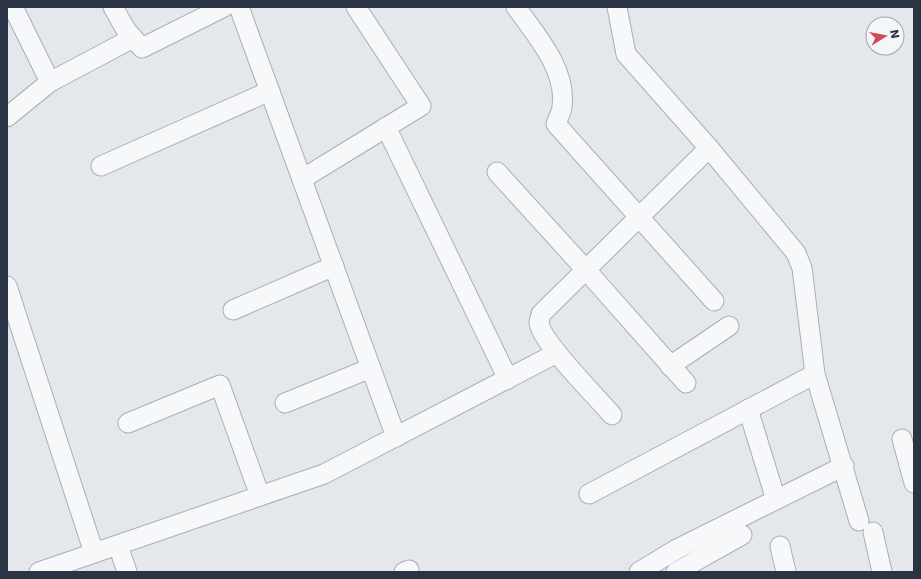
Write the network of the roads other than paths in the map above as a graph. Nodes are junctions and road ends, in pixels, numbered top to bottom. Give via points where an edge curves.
1 (13, 7) edge
2 (113, 7) edge
3 (224, 7) edge
4 (239, 7) edge
5 (356, 7) edge
6 (516, 7) edge
7 (617, 7) edge
8 (133, 38) junction
9 (50, 82) junction
10 (270, 91) junction
11 (7, 117) edge
12 (386, 127) junction
13 (709, 148) junction
14 (101, 166) dead end
15 (497, 172) dead end
16 (302, 179) junction
17 (640, 217) junction
18 (334, 266) junction
19 (586, 270) junction
20 (9, 298) edge
21 (714, 301) dead end
22 (233, 310) dead end
23 (729, 326) dead end
24 (557, 353) junction
25 (670, 366) junction
26 (371, 368) junction
27 (815, 374) junction
28 (508, 379) junction
29 (686, 383) dead end
30 (285, 403) dead end
31 (748, 409) junction
32 (612, 415) dead end
33 (128, 423) dead end
34 (396, 437) junction
35 (902, 439) dead end
36 (844, 466) junction
37 (914, 483) edge
38 (588, 494) dead end
39 (260, 496) junction
40 (776, 500) junction
41 (742, 535) dead end
42 (118, 545) junction
43 (780, 546) dead end
44 (94, 553) junction
45 (681, 571) edge
46 (39, 572) edge
47 (127, 572) edge
48 (639, 572) edge
49 (786, 572) edge
50 (882, 572) edge

1 - 9 street
2 - 8 street
3 - 8 street via 142,48
4 - 10 street
5 - 12 street via 421,106
6 - 17 street via 559,75 562,108 556,124
7 - 13 street via 626,54
8 - 9 street
9 - 11 street
10 - 14 street
10 - 16 street
12 - 16 street
12 - 28 street
13 - 17 street
13 - 27 street via 796,253 802,268
15 - 19 street
16 - 18 street
17 - 19 street
17 - 21 street
18 - 22 street
18 - 26 street
19 - 24 street via 541,314 539,322 543,332
19 - 25 street
20 - 44 street
23 - 25 street
24 - 28 street
24 - 32 street
25 - 29 street
26 - 30 street
26 - 34 street
27 - 31 street
27 - 36 street
28 - 34 street
31 - 38 street
31 - 40 street
33 - 39 street via 220,384
34 - 39 street via 324,474
35 - 37 street
36 - 40 street
36 - 50 street
39 - 42 street
40 - 48 street via 677,549
41 - 45 street
42 - 44 street
42 - 47 street
43 - 49 street
44 - 46 street

